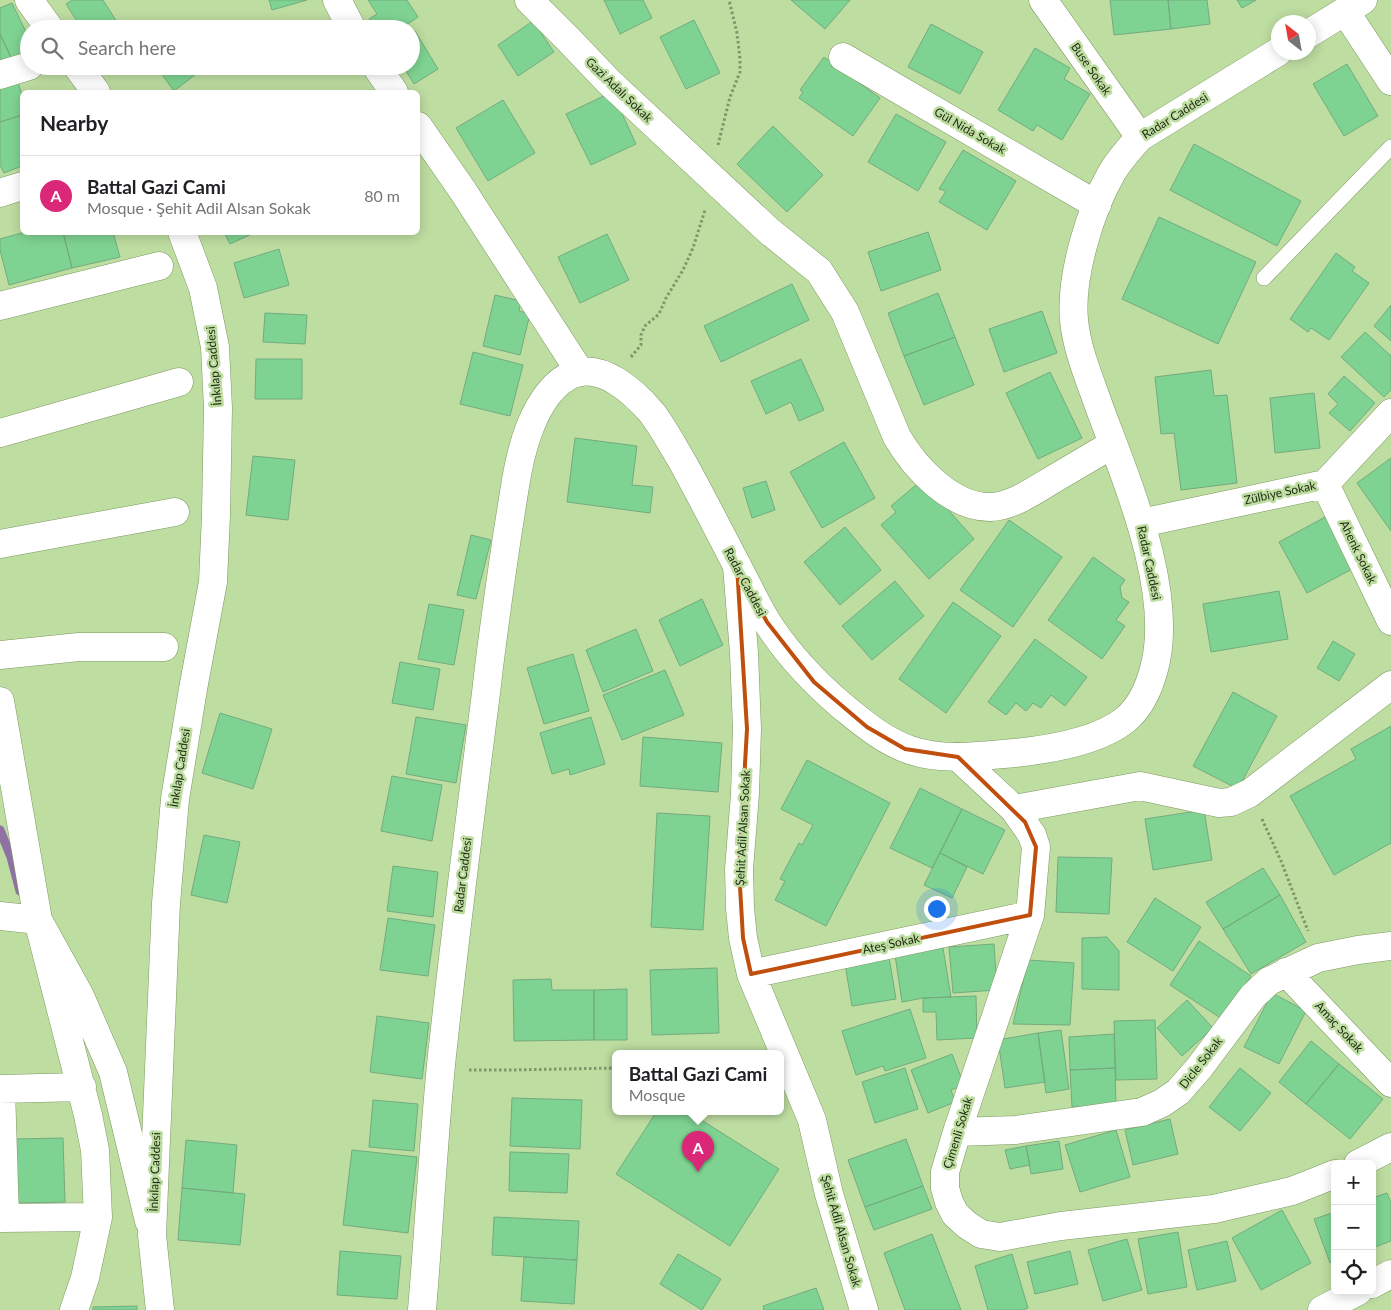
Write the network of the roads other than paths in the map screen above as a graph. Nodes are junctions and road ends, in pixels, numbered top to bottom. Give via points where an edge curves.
1 (29, 0) edge
2 (337, 0) edge
3 (529, 0) edge
4 (1043, 0) edge
5 (1354, 6) edge
6 (43, 20) edge
7 (347, 20) edge
8 (1316, 29) edge
9 (843, 56) dead end
10 (1271, 56) edge
11 (20, 69) edge
12 (84, 75) edge
13 (382, 75) edge
14 (0, 76) edge
15 (1391, 81) edge
16 (95, 90) edge
17 (393, 90) edge
18 (420, 129) edge
19 (1140, 137) junction
20 (1391, 146) edge
21 (20, 187) edge
22 (0, 193) edge
23 (1097, 205) junction
24 (183, 235) edge
25 (159, 266) dead end
26 (1264, 278) dead end
27 (0, 306) edge
28 (580, 372) junction
29 (179, 382) dead end
30 (1391, 413) edge
31 (0, 433) edge
32 (1113, 444) junction
33 (1325, 484) junction
34 (175, 512) dead end
35 (1141, 524) junction
36 (0, 544) edge
37 (737, 566) junction
38 (1391, 621) edge
39 (164, 647) dead end
40 (0, 655) edge
41 (1391, 685) edge
42 (0, 701) edge
43 (958, 757) junction
44 (1014, 809) junction
45 (1030, 915) junction
46 (0, 916) edge
47 (38, 920) junction
48 (1391, 946) edge
49 (1286, 972) junction
50 (751, 974) junction
51 (772, 1050) edge
52 (784, 1071) edge
53 (1391, 1083) edge
54 (82, 1088) junction
55 (1, 1089) edge
56 (957, 1132) junction
57 (1391, 1146) edge
58 (1365, 1160) edge
59 (1331, 1176) edge
60 (98, 1217) junction
61 (2, 1218) edge
62 (152, 1235) junction
63 (1391, 1274) edge
64 (1376, 1282) edge
65 (1350, 1295) edge
66 (74, 1310) edge
67 (160, 1310) edge
68 (422, 1310) edge
69 (864, 1310) edge
70 (1322, 1310) edge

1 - 6 street
2 - 7 street
3 - 32 street, Gazi Adalı Sokak via 608,81 769,231 820,271 845,312 897,437 928,477 954,496 974,505 992,507 1025,496
4 - 19 street, Buse Sokak
5 - 8 street
5 - 15 street
9 - 23 street, Gül Nida Sokak
10 - 19 street, Radar Caddesi
11 - 14 street
12 - 16 street
13 - 17 street
18 - 28 street
19 - 23 street, Radar Caddesi via 1108,179
20 - 26 lane
21 - 22 street
23 - 32 street, Radar Caddesi via 1078,262 1074,319 1081,357
24 - 62 street, İnkılap Caddesi via 203,288 215,347 218,408 216,515 213,582 174,808 166,903
25 - 27 street
28 - 37 street, Radar Caddesi via 606,376 623,385 642,402 666,432
28 - 68 street, Radar Caddesi via 566,378 540,406 522,451 515,487 492,645 441,1069
29 - 31 street
30 - 33 street, Zülbiye Sokak
32 - 35 street, Radar Caddesi
33 - 35 street, Zülbiye Sokak
33 - 38 street, Ahenk Sokak
34 - 36 street
35 - 43 street, Radar Caddesi via 1157,594 1159,636 1156,661 1139,706 1123,722 1063,746
37 - 43 street, Radar Caddesi via 767,622 793,659 867,727 905,748 925,754
37 - 50 street, Şehit Adil Alsan Sokak via 747,729 739,869 740,908
39 - 40 street via 80,648
41 - 44 street via 1250,793 1231,802 1219,803 1140,786
42 - 47 street
43 - 44 street, Çimenli Sokak
44 - 45 street, Çimenli Sokak via 1036,846
45 - 50 street, Ateş Sokak
45 - 56 street, Çimenli Sokak
46 - 47 street
47 - 54 street
47 - 62 street via 80,996 114,1072
48 - 49 street, Dicle Sokak via 1318,958
49 - 53 street, Amaç Sokak
49 - 56 street, Dicle Sokak via 1269,981 1253,996 1199,1068 1178,1092 1162,1104 1142,1112 1082,1121 1016,1130
50 - 51 street, Şehit Adil Alsan Sokak
52 - 69 street, Şehit Adil Alsan Sokak via 812,1120 829,1194
54 - 55 street
54 - 60 street via 95,1150
55 - 61 street
56 - 59 street, Çimenli Sokak via 945,1172 945,1188 955,1214 981,1234 1000,1236 1061,1226 1214,1210 1292,1191
57 - 58 street
60 - 61 street
60 - 66 street via 85,1278
62 - 67 street, İnkılap Caddesi
63 - 64 street
65 - 70 street

